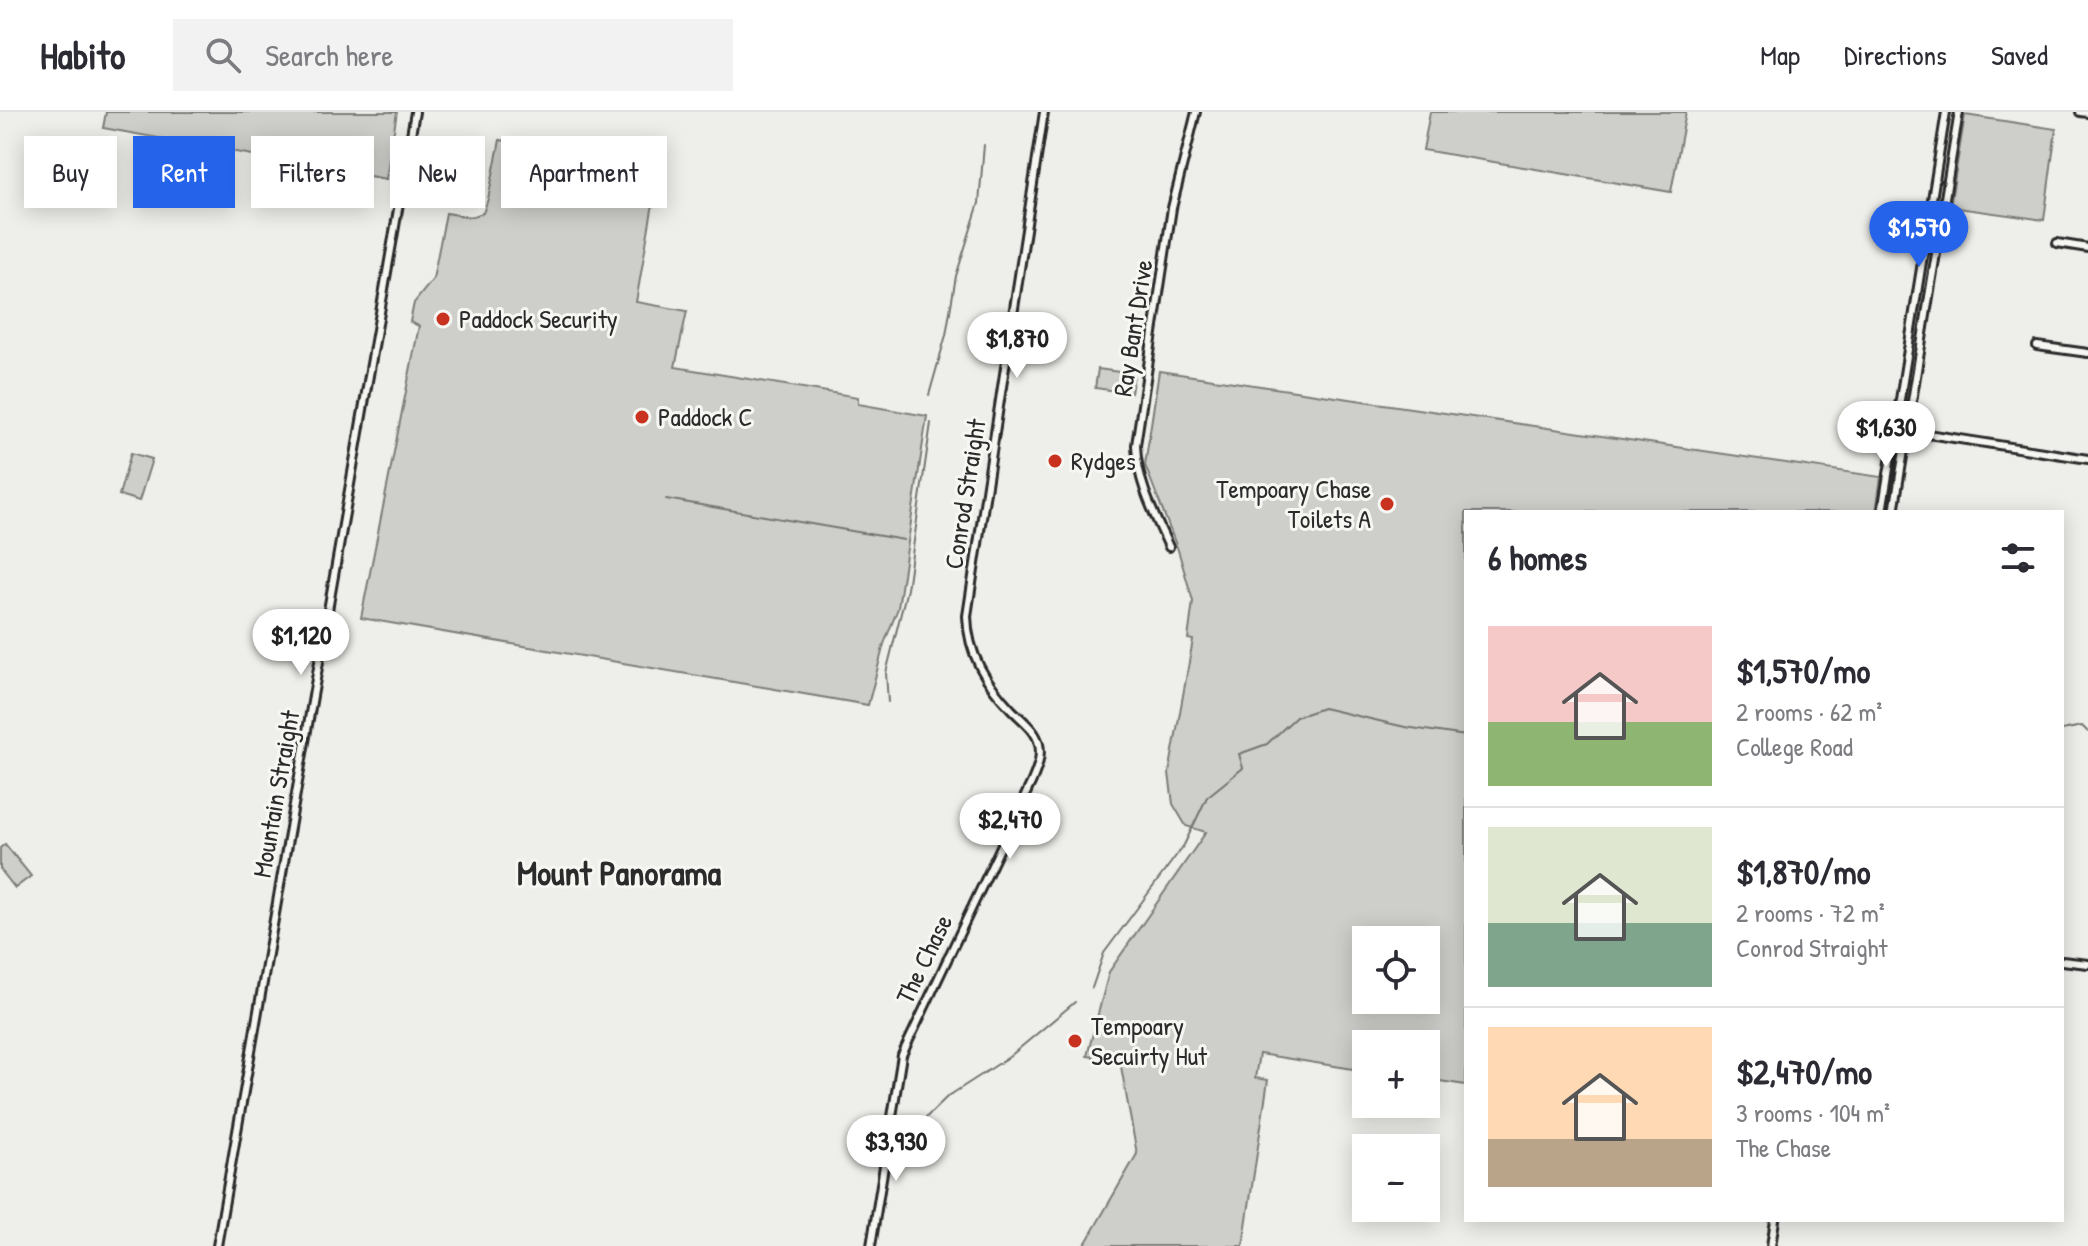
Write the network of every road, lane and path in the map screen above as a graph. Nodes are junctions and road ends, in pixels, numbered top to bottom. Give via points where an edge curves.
1 (415, 112) edge
2 (1044, 112) edge
3 (1196, 112) edge
4 (1946, 112) edge
5 (1959, 112) edge
6 (2080, 112) edge
7 (2088, 113) edge
8 (2057, 243) dead end
9 (2088, 248) edge
10 (2037, 346) dead end
11 (2088, 353) edge
12 (1896, 429) junction
13 (1909, 432) junction
14 (2088, 459) edge
15 (1885, 492) junction
16 (1897, 494) junction
17 (1882, 510) edge
18 (1894, 510) edge
19 (1169, 547) dead end
20 (967, 616) joint
21 (2064, 961) edge
22 (2088, 964) edge
23 (1775, 1222) edge
24 (217, 1246) edge
25 (871, 1246) edge
26 (1771, 1246) edge

1 - 24 street, Mountain Straight
2 - 20 street, Conrod Straight
3 - 19 street, Ray Bant Drive via 1172,208 1136,445 1147,498
4 - 12 street
5 - 13 street
6 - 7 street
8 - 9 street
10 - 11 street
12 - 13 street
12 - 15 street
13 - 14 street
13 - 16 street
15 - 16 street
15 - 17 street
16 - 18 street
20 - 25 street, The Chase via 980,669 1033,732 1040,756 907,1042
21 - 22 street
23 - 26 street

